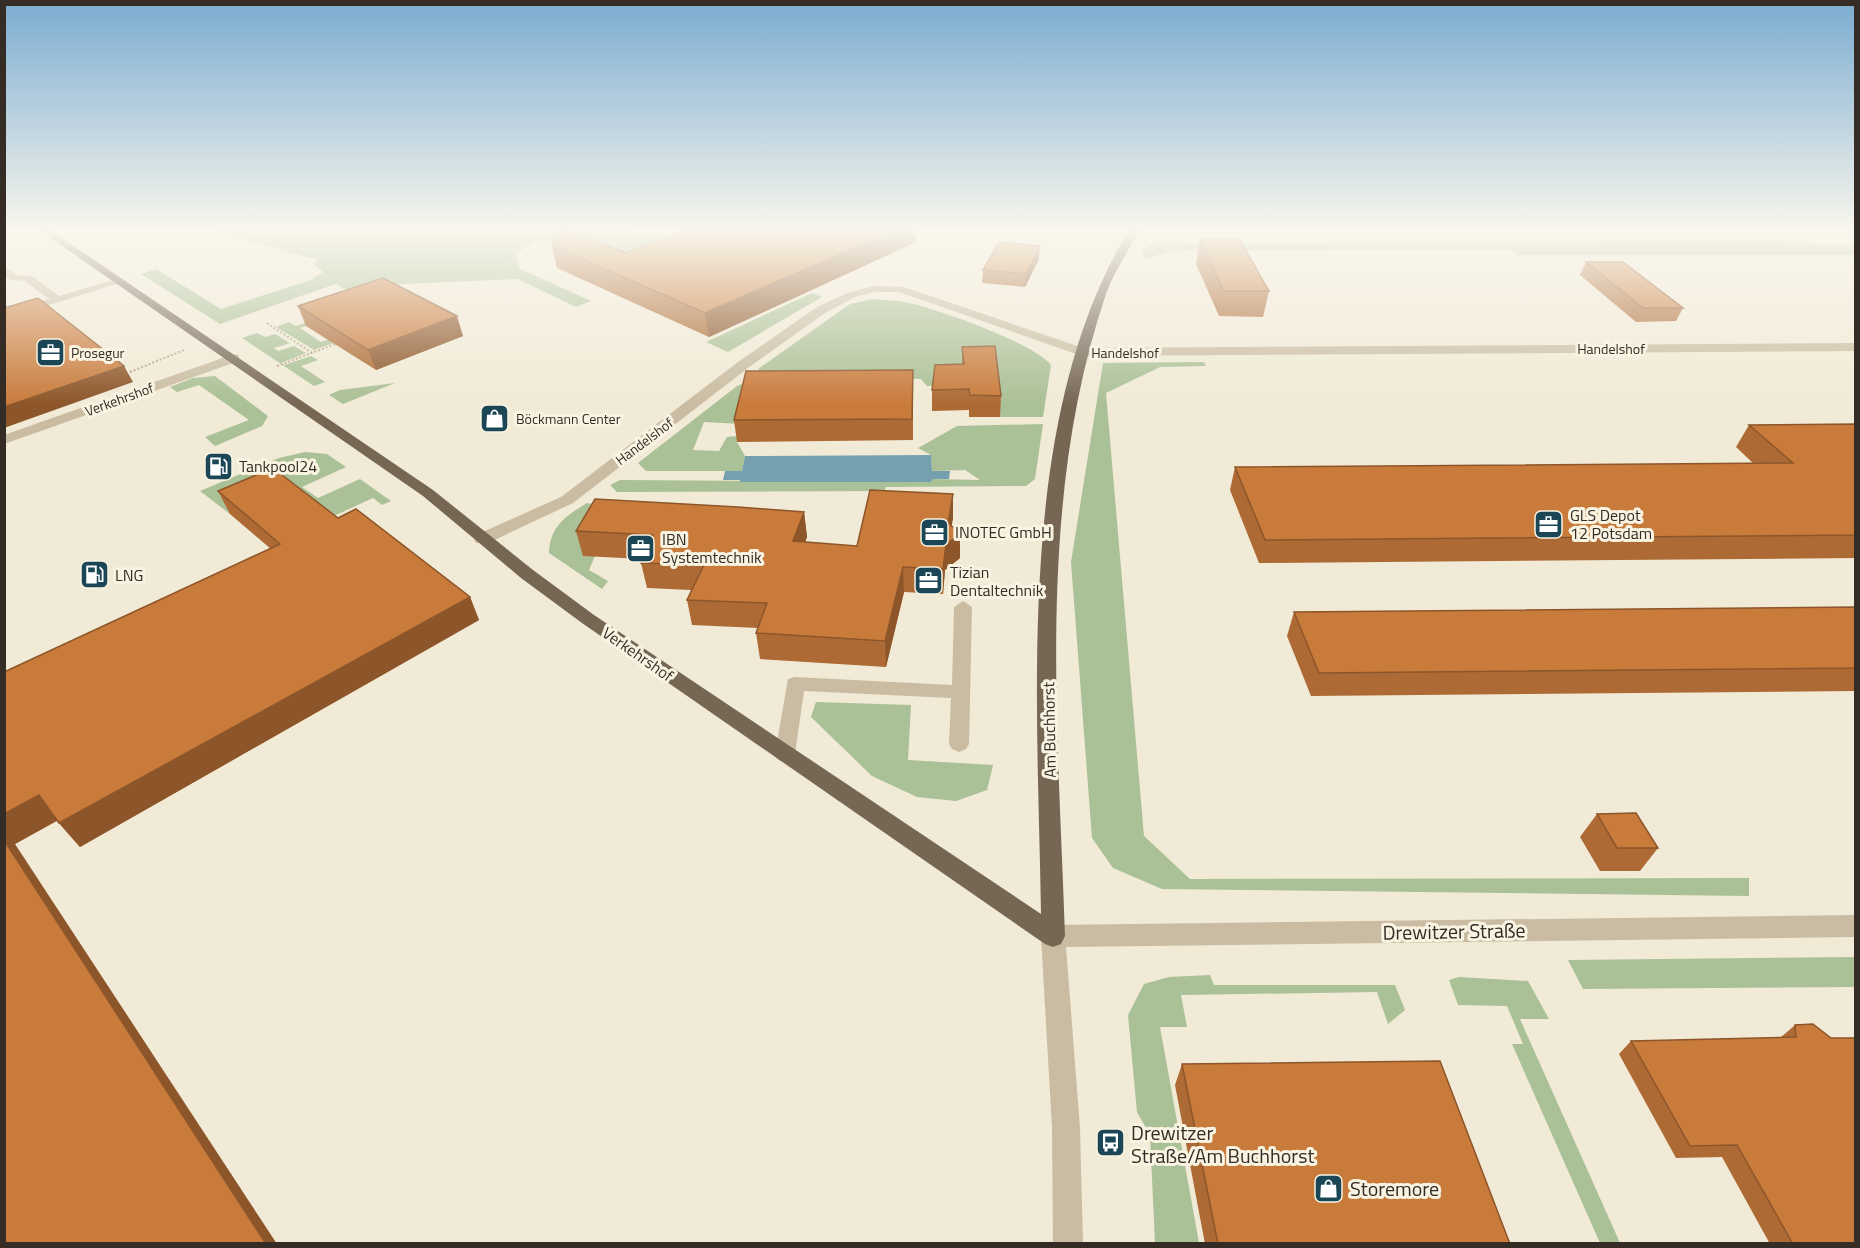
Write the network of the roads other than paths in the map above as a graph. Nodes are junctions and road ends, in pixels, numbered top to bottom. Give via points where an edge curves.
1 (42, 288) edge
2 (96, 288) edge
3 (131, 288) edge
4 (1105, 288) edge
5 (58, 300) junction
6 (4, 316) edge
7 (1856, 347) edge
8 (1082, 352) junction
9 (234, 358) junction
10 (4, 440) edge
11 (482, 539) junction
12 (963, 607) dead end
13 (961, 692) junction
14 (959, 744) dead end
15 (785, 754) junction
16 (1856, 926) edge
17 (1053, 936) junction
18 (1068, 1244) edge

1 - 5 street
2 - 5 street
3 - 9 main road, Verkehrshof
4 - 8 main road, Am Buchhorst
5 - 6 street
7 - 8 street, Handelshof
8 - 11 street, Handelshof via 900,289 874,289 851,296 821,310 743,365 567,500
8 - 17 main road, Am Buchhorst via 1062,439 1046,604
9 - 10 street, Verkehrshof
9 - 11 main road, Verkehrshof via 428,493
11 - 15 main road, Verkehrshof via 588,619
12 - 13 street
13 - 14 street
13 - 15 street via 795,684
15 - 17 main road, Verkehrshof
16 - 17 street, Drewitzer Straße
17 - 18 street, Am Buchhorst via 1066,1128

